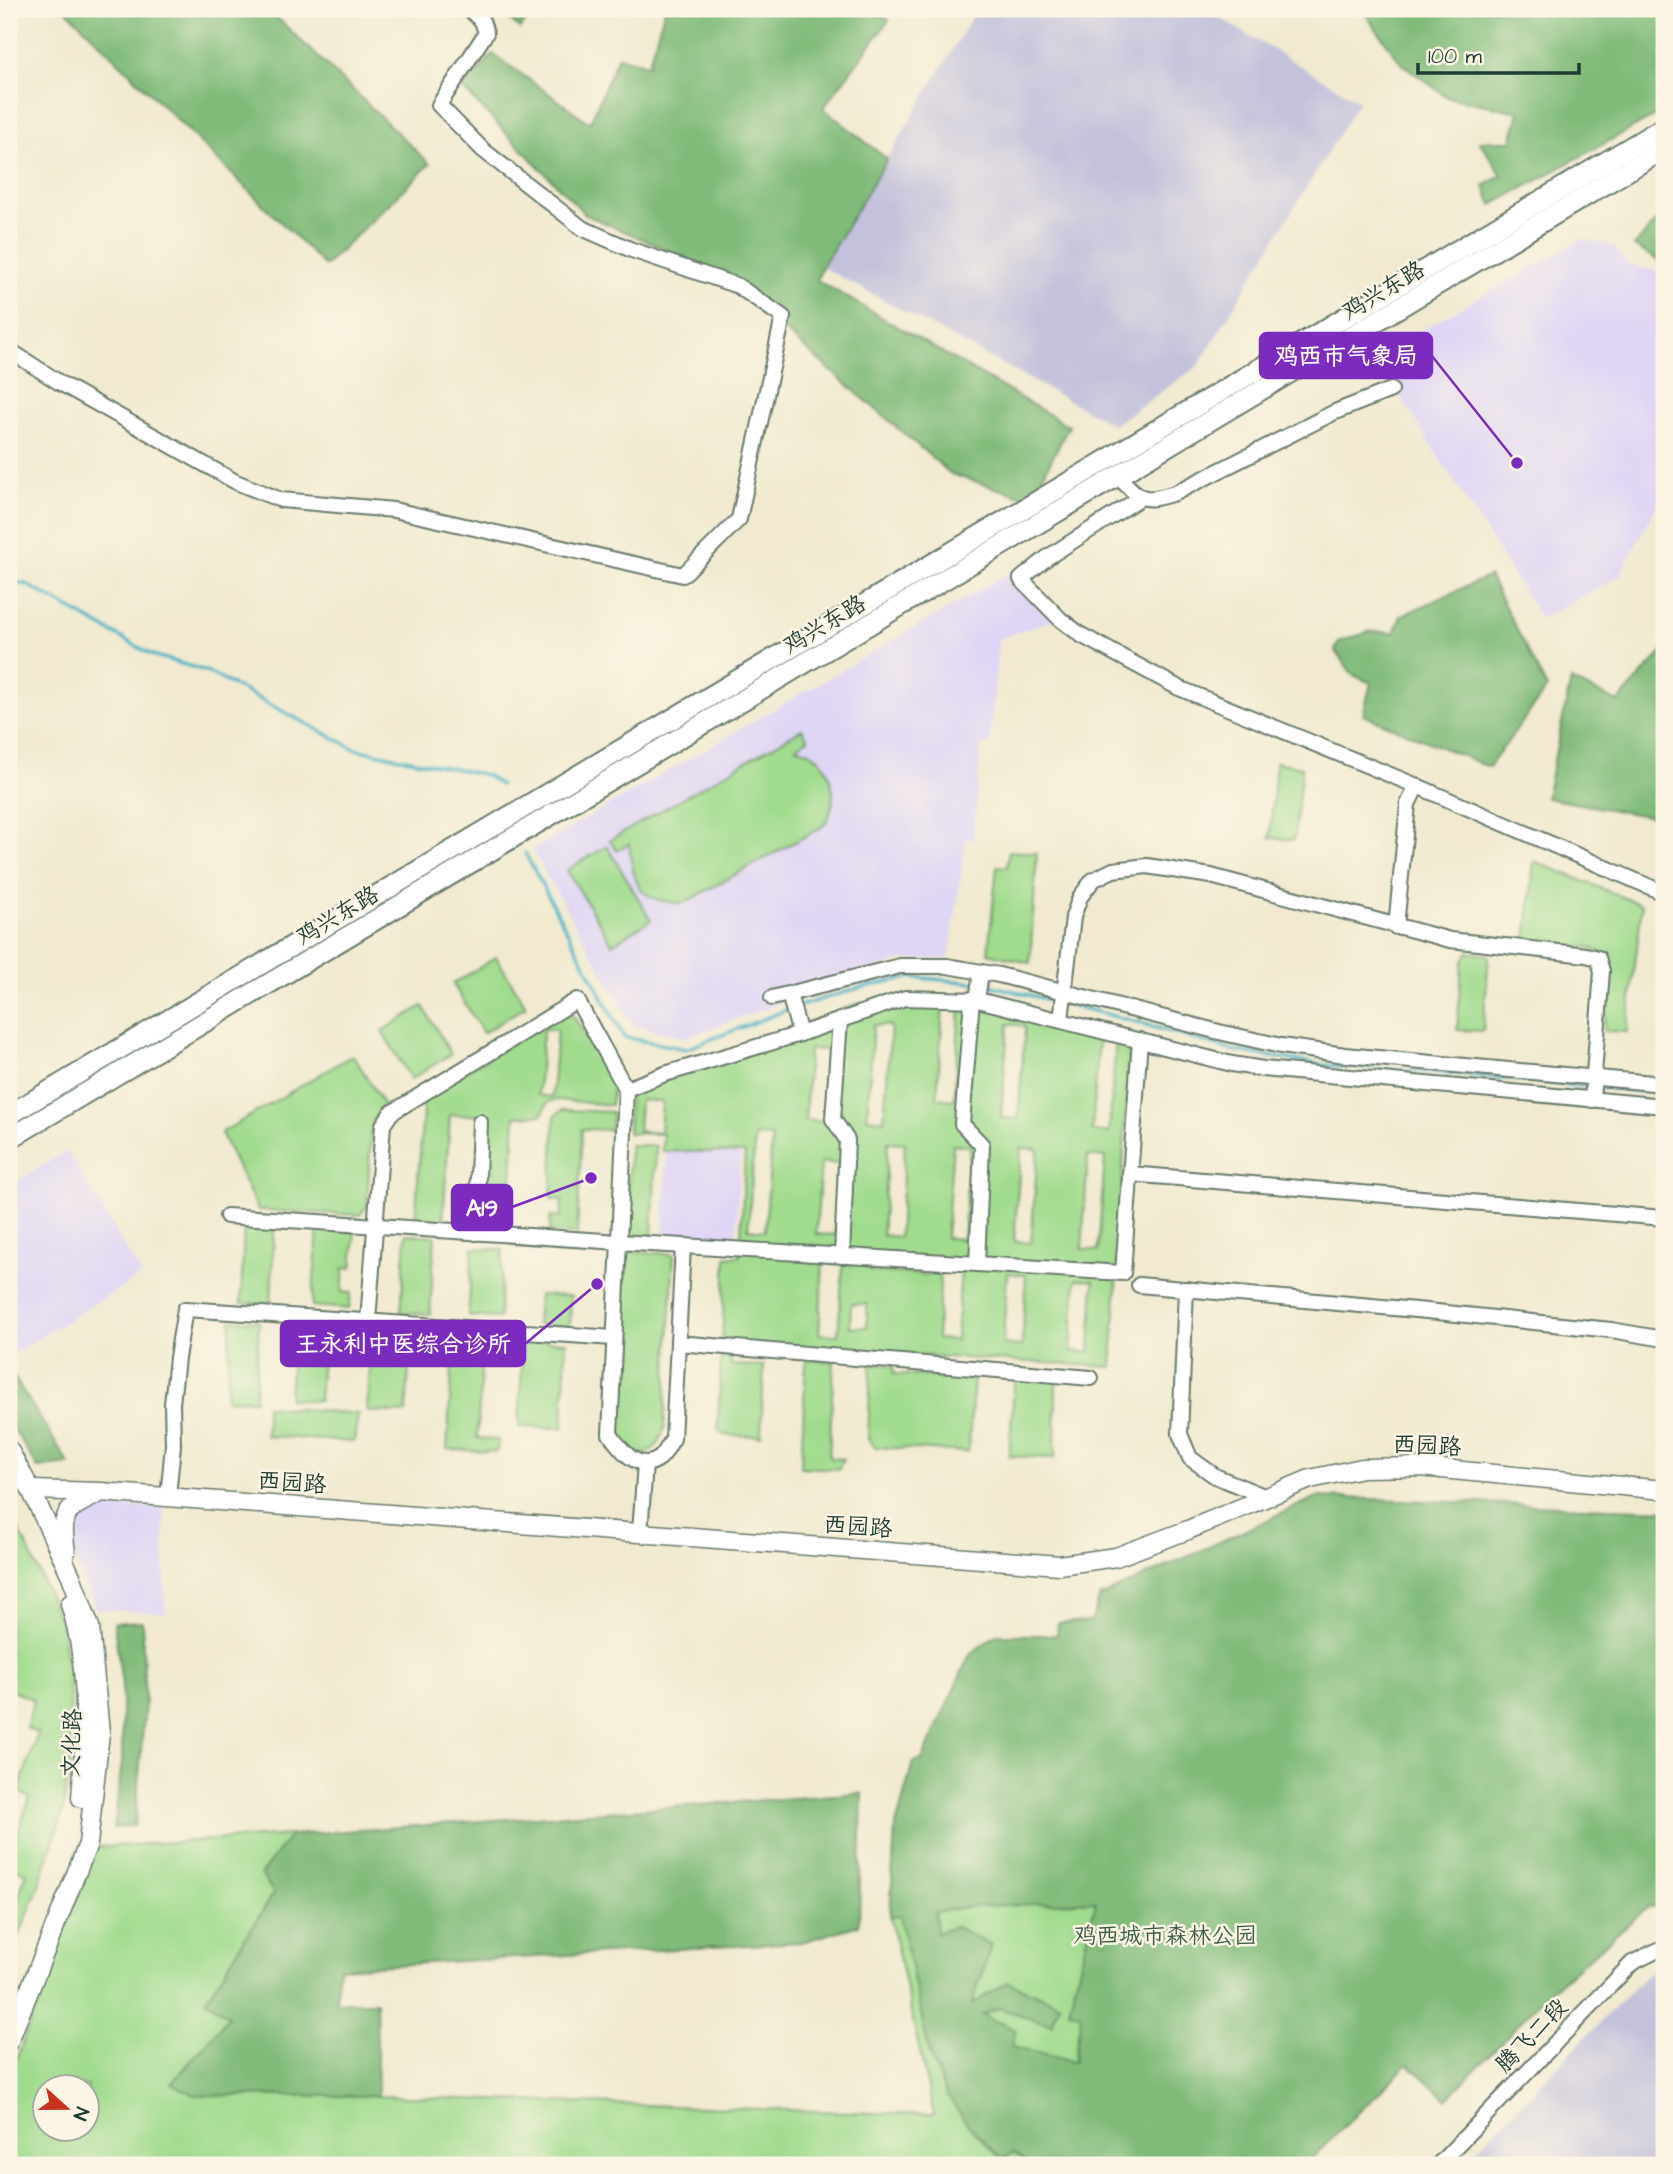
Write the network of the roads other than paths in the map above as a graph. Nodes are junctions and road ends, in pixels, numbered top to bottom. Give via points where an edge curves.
1 (469, 9) edge
2 (1664, 127) edge
3 (1664, 149) edge
4 (9, 350) edge
5 (1391, 390) dead end
6 (1118, 477) junction
7 (1140, 498) junction
8 (1417, 786) junction
9 (1664, 893) edge
10 (1396, 927) junction
11 (981, 972) junction
12 (1065, 992) junction
13 (789, 994) junction
14 (772, 999) dead end
15 (974, 1000) junction
16 (840, 1020) junction
17 (1061, 1020) junction
18 (800, 1034) junction
19 (1140, 1040) junction
20 (1595, 1077) junction
21 (1663, 1083) edge
22 (626, 1089) junction
23 (1592, 1100) junction
24 (1662, 1106) edge
25 (9, 1115) edge
26 (480, 1122) dead end
27 (9, 1139) edge
28 (1130, 1174) junction
29 (227, 1216) dead end
30 (1664, 1218) edge
31 (374, 1226) junction
32 (476, 1233) junction
33 (619, 1242) junction
34 (683, 1246) junction
35 (842, 1256) junction
36 (977, 1264) junction
37 (1139, 1285) dead end
38 (1186, 1289) junction
39 (368, 1321) junction
40 (614, 1338) junction
41 (1664, 1339) edge
42 (678, 1343) junction
43 (1091, 1378) dead end
44 (9, 1450) edge
45 (645, 1463) junction
46 (9, 1475) edge
47 (1664, 1490) edge
48 (25, 1492) junction
49 (101, 1492) junction
50 (168, 1497) junction
51 (1266, 1497) junction
52 (640, 1533) junction
53 (71, 1576) junction
54 (1664, 1947) edge
55 (9, 2013) edge
56 (9, 2041) edge
57 (1438, 2165) edge

1 - 4 street via 482,21 486,33 439,105 483,150 582,228 738,286 783,317 739,519 683,575 394,510 281,500 236,482
2 - 25 highway, 鸡兴东路
3 - 6 highway, 鸡兴东路
5 - 7 street via 1335,412 1175,494 1154,500
6 - 7 street
6 - 27 highway, 鸡兴东路
7 - 8 street via 1021,579 1081,635 1179,688
8 - 9 street
8 - 10 street via 1408,804
10 - 12 street via 1211,876 1147,866 1112,870 1093,880 1080,897 1073,917
10 - 20 street via 1450,940 1598,958 1602,971
11 - 12 street
11 - 13 street via 900,966
11 - 15 street
12 - 17 street
12 - 20 street via 1280,1046
13 - 14 street
13 - 18 street
15 - 16 street via 905,998
15 - 17 street
15 - 36 street via 962,1124 982,1145
16 - 18 street
16 - 35 street via 833,1119 847,1140
17 - 19 street
18 - 22 street
19 - 23 street via 1263,1069
19 - 28 street
20 - 21 street
20 - 23 street
21 - 24 street
22 - 31 street via 577,1000 391,1113 383,1125
22 - 33 street
23 - 24 street
26 - 32 street
28 - 30 street
28 - 36 street via 1123,1273
29 - 31 street
31 - 32 street
31 - 39 street
32 - 33 street
33 - 34 street
33 - 40 street
34 - 35 street
34 - 42 street
35 - 36 street
37 - 38 street
38 - 41 street
38 - 51 street via 1180,1434 1191,1458 1215,1476
39 - 40 street
39 - 50 street via 185,1309 172,1404
40 - 45 street via 610,1434 622,1452
42 - 43 street
42 - 45 street via 673,1438 660,1458
44 - 48 main road, 文化路
45 - 52 street
46 - 48 main road, 文化路
47 - 51 main road, 西园路 via 1409,1467 1362,1468 1323,1476
48 - 49 main road, 西园路
48 - 53 main road, 文化路
48 - 55 main road, 文化路 via 78,1630 86,1728 76,1844
49 - 50 main road, 西园路
49 - 53 main road via 72,1506 62,1526
50 - 52 main road, 西园路
51 - 52 main road, 西园路 via 1116,1557 1059,1565
53 - 56 main road, 文化路 via 90,1627 100,1733 88,1844
54 - 57 street, 腾飞二段 via 1632,1963

